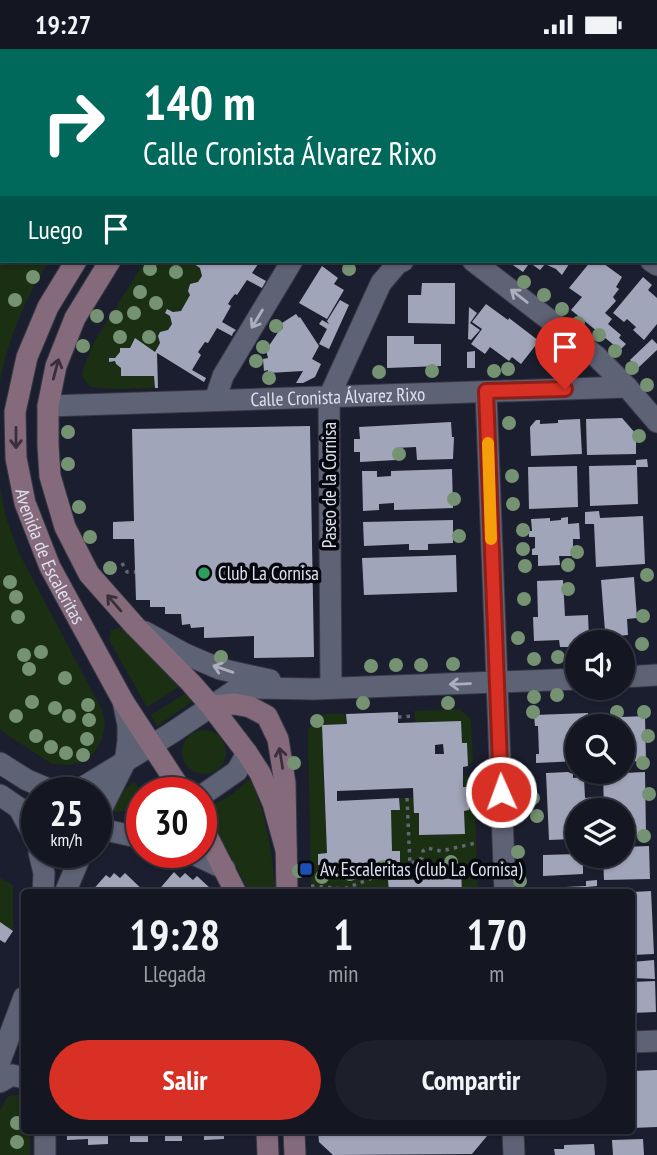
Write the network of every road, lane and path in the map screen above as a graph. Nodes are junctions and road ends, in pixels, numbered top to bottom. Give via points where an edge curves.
1 (75, 263) edge
2 (109, 263) edge
3 (291, 263) edge
4 (398, 263) edge
5 (476, 263) edge
6 (627, 387) junction
7 (486, 391) junction
8 (328, 397) junction
9 (215, 400) junction
10 (48, 406) junction
11 (657, 422) edge
12 (122, 563) dead end
13 (135, 572) dead end
14 (135, 627) junction
15 (657, 675) edge
16 (635, 676) edge
17 (565, 680) edge
18 (496, 683) junction
19 (322, 689) junction
20 (123, 701) junction
21 (211, 706) junction
22 (412, 716) dead end
23 (398, 717) dead end
24 (153, 745) junction
25 (247, 753) junction
26 (125, 762) junction
27 (0, 763) edge
28 (173, 777) edge
29 (217, 785) edge
30 (112, 788) edge
31 (0, 795) edge
32 (407, 799) dead end
33 (21, 808) edge
34 (476, 843) dead end
35 (286, 850) junction
36 (217, 854) edge
37 (410, 864) junction
38 (217, 865) edge
39 (43, 868) edge
40 (75, 868) edge
41 (225, 869) junction
42 (311, 886) dead end
43 (43, 889) edge
44 (67, 889) edge
45 (234, 889) edge
46 (287, 889) edge
47 (344, 889) joint
48 (505, 889) edge
49 (21, 1005) edge
50 (657, 1041) edge
51 (635, 1042) edge
52 (0, 1061) edge
53 (21, 1077) edge
54 (0, 1082) edge
55 (45, 1134) edge
56 (267, 1134) edge
57 (294, 1134) edge
58 (513, 1134) edge
59 (45, 1155) edge
60 (268, 1155) edge
61 (295, 1155) edge
62 (514, 1155) edge

1 -> 20 street, Avenida de Escaleritas via 48,307 27,357 15,412 16,458 25,503 50,567
10 -> 2 street, Avenida de Escaleritas via 56,366 75,318
3 -> 9 street via 223,376
4 - 8 street, Paseo de la Cornisa via 381,283
6 -> 5 street via 595,355
6 - 7 street, Calle Cronista Álvarez Rixo
6 - 11 street
7 - 8 street, Calle Cronista Álvarez Rixo
7 - 18 street
8 - 9 street, Calle Cronista Álvarez Rixo
8 - 19 street, Paseo de la Cornisa
9 - 10 street, Calle Cronista Álvarez Rixo
14 -> 10 street, Avenida de Escaleritas via 89,574 65,527 50,476
12 - 13 path via 127,572
19 -> 14 street via 220,669
14 - 21 street, Avenida de Escaleritas
15 - 16 street
17 - 18 street
18 -> 19 street
18 - 48 street
19 - 21 street via 234,691
20 - 24 street, Avenida de Escaleritas
20 - 26 street via 128,725
21 - 24 street
21 - 25 street, Avenida de Escaleritas
35 -> 21 street, Avenida de Escaleritas via 284,772 278,739 267,716 240,705
22 - 23 path
24 - 26 street
24 - 28 street, Avenida de Escaleritas
25 - 29 street via 237,771
25 - 35 street, Avenida de Escaleritas via 273,803
26 - 27 street via 80,789 53,790
26 - 30 street
31 - 33 street
32 - 37 path
34 - 37 path via 441,851 427,848 422,858
35 - 46 street, Avenida de Escaleritas
36 - 41 street
37 - 47 path via 407,869
38 - 41 street
39 - 43 street
40 - 44 street
41 - 45 street
42 - 47 path
49 - 52 street
50 - 51 street
53 - 54 street via 12,1075
55 - 59 street
56 - 60 street
57 - 61 street
58 - 62 street

